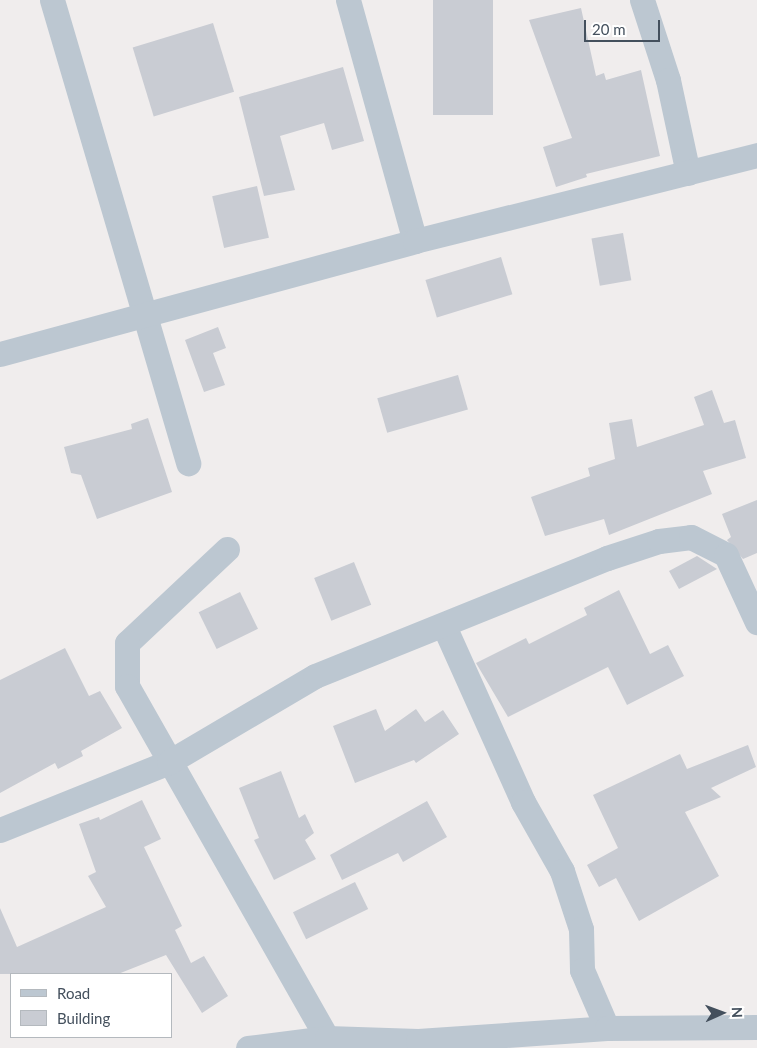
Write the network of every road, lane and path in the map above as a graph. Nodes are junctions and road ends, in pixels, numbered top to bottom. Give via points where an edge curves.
1 (52, 0) edge
2 (348, 0) edge
3 (642, 0) edge
4 (757, 155) edge
5 (688, 173) junction
6 (415, 240) junction
7 (142, 314) junction
8 (0, 354) edge
9 (188, 463) dead end
10 (227, 550) dead end
11 (757, 622) edge
12 (444, 626) junction
13 (169, 762) junction
14 (0, 830) edge
15 (757, 1027) edge
16 (607, 1028) junction
17 (327, 1038) junction
18 (418, 1044) edge
19 (248, 1048) edge

1 - 7 street
2 - 6 street
3 - 5 street via 668,80
4 - 5 street
5 - 6 street
6 - 7 street
7 - 8 street
7 - 9 street
10 - 13 street via 127,643 127,686
11 - 12 street via 726,555 691,538 659,541 606,558
12 - 13 street via 315,676
12 - 16 street via 523,802 562,871 581,929 582,970
13 - 14 street
13 - 17 street
15 - 16 street
16 - 18 street
17 - 18 street
17 - 19 street

